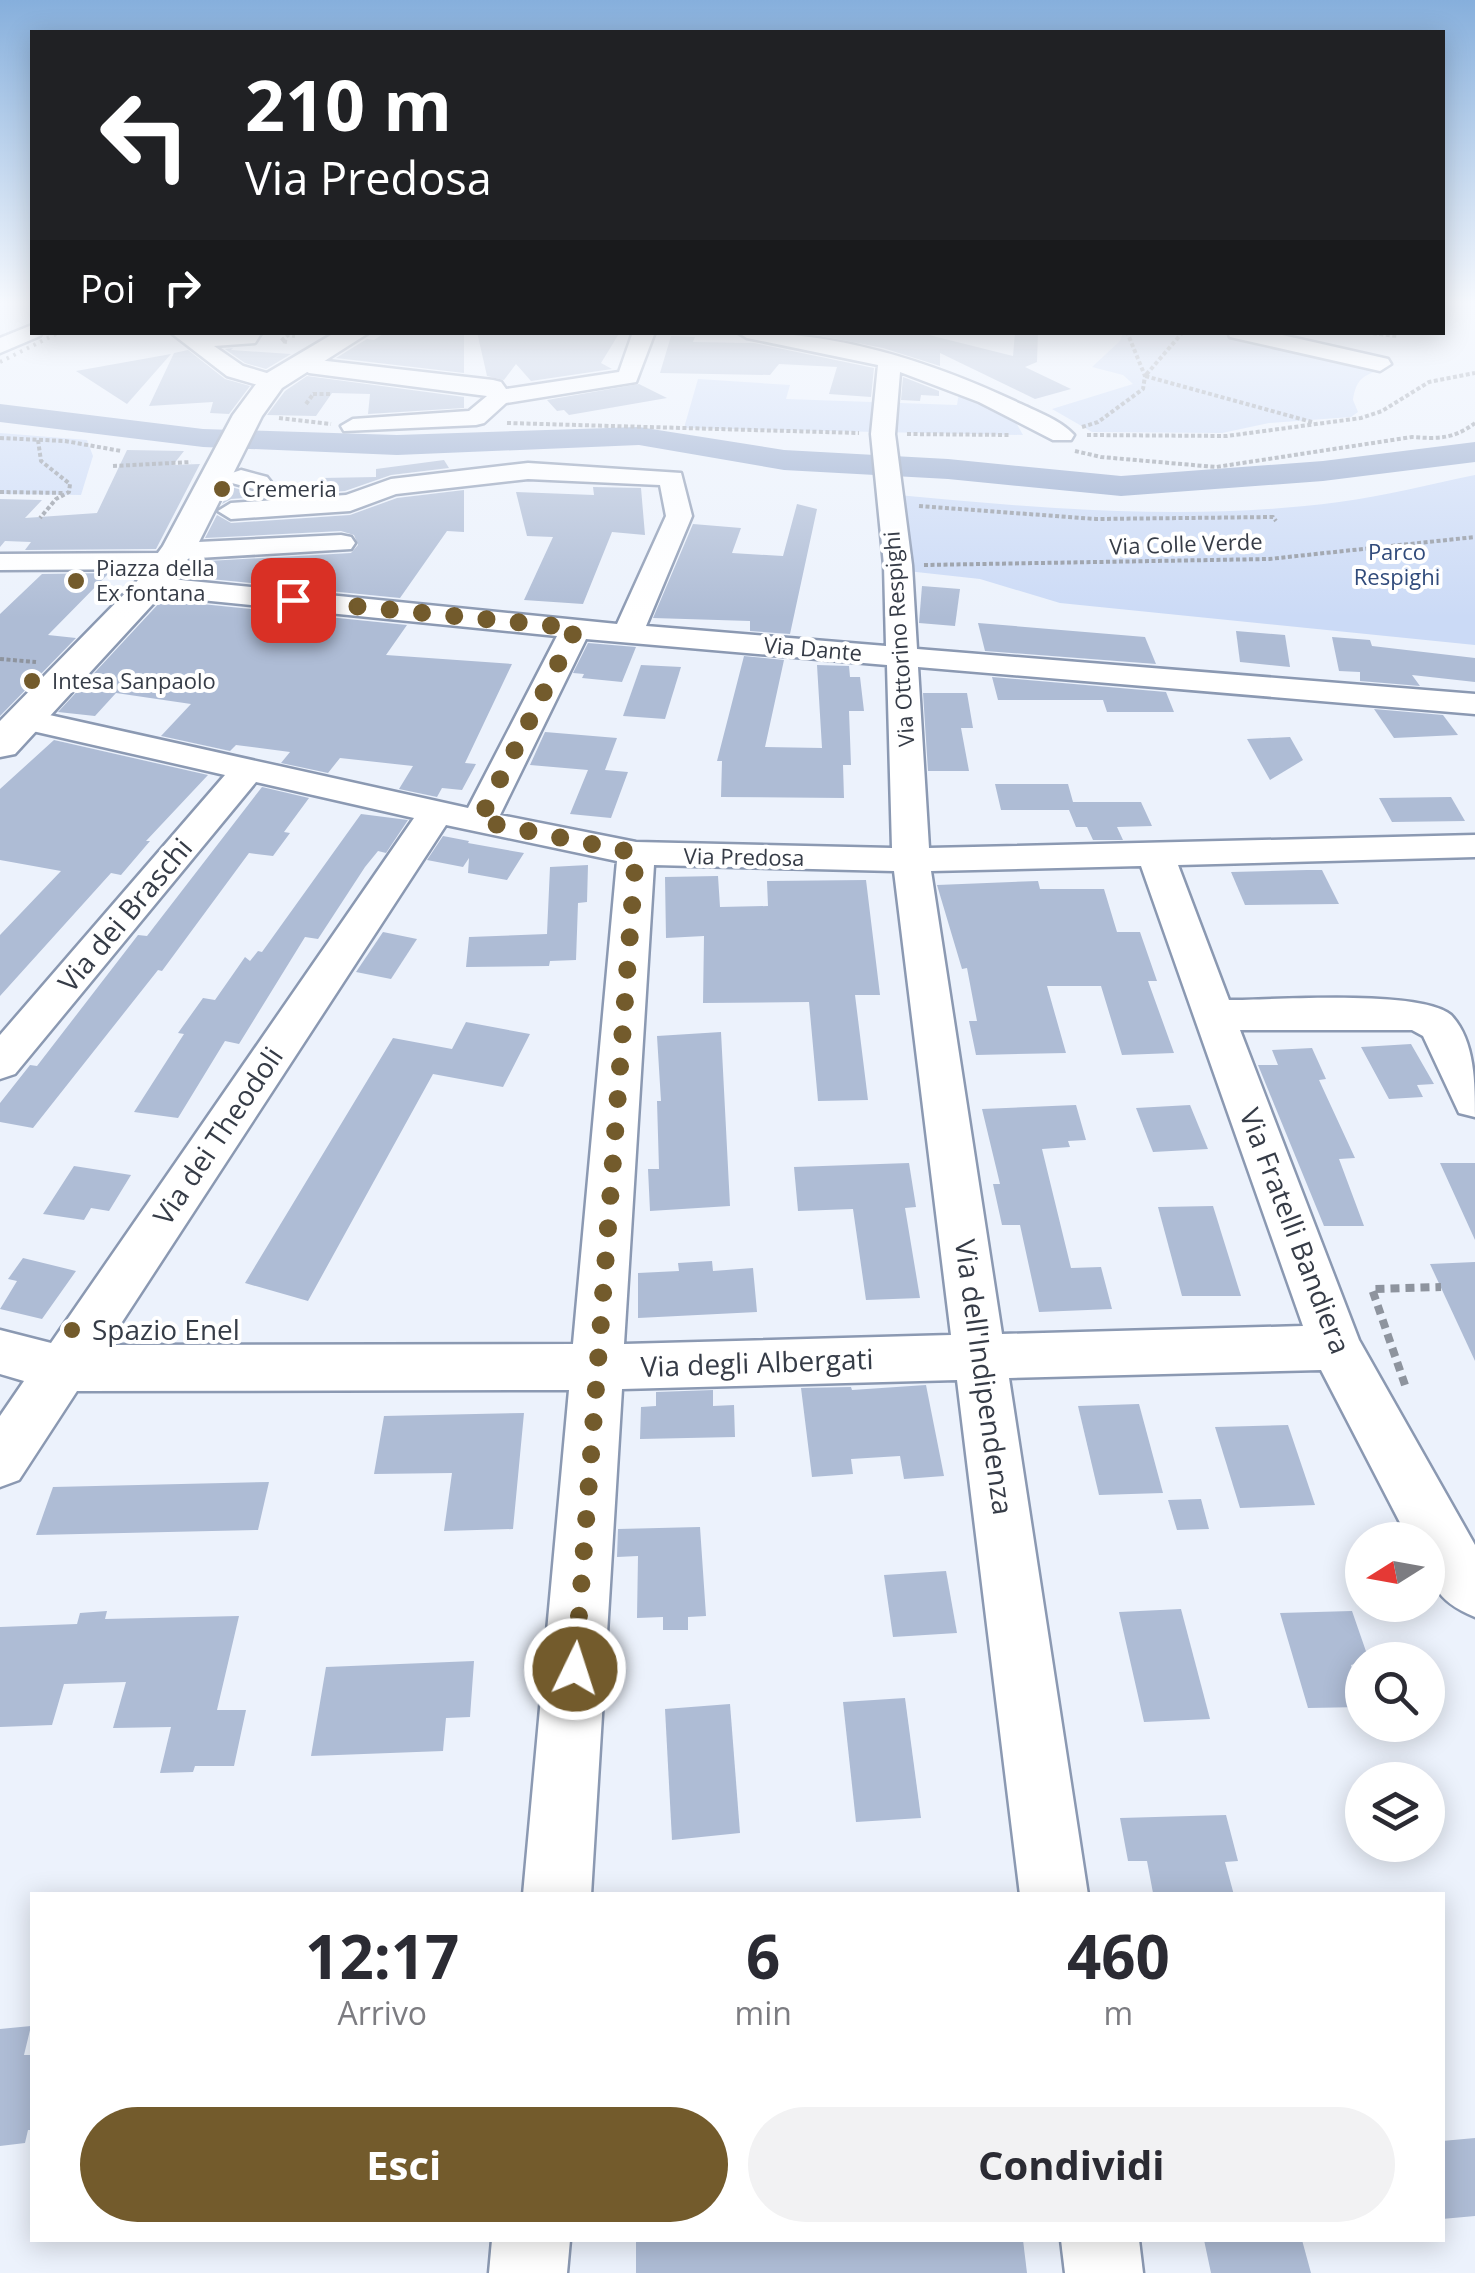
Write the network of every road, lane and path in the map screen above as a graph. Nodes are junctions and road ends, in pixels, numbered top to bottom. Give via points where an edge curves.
1 (254, 406) edge
2 (489, 406) edge
3 (888, 406) edge
4 (1012, 406) edge
5 (1120, 406) edge
6 (1260, 406) edge
7 (1389, 406) edge
8 (248, 415) junction
9 (1321, 422) junction
10 (501, 423) dead end
11 (1475, 423) edge
12 (353, 426) joint
13 (1063, 432) junction
14 (0, 438) edge
15 (38, 440) junction
16 (121, 451) dead end
17 (113, 466) dead end
18 (885, 467) junction
19 (228, 474) junction
20 (0, 492) edge
21 (66, 494) junction
22 (212, 512) junction
23 (40, 518) dead end
24 (1276, 521) dead end
25 (1475, 537) edge
26 (341, 543) dead end
27 (2, 565) edge
28 (898, 565) junction
29 (166, 566) junction
30 (576, 628) junction
31 (628, 634) junction
32 (902, 656) junction
33 (1475, 704) edge
34 (13, 732) edge
35 (250, 768) junction
36 (437, 811) junction
37 (479, 821) junction
38 (1475, 846) edge
39 (636, 853) junction
40 (1155, 854) junction
41 (911, 860) junction
42 (1214, 1015) junction
43 (0, 1063) edge
44 (1475, 1100) edge
45 (1441, 1287) dead end
46 (1336, 1348) junction
47 (0, 1352) edge
48 (981, 1356) junction
49 (598, 1367) junction
50 (61, 1368) junction
51 (1363, 1398) junction
52 (0, 1462) edge
53 (1475, 1588) edge
54 (557, 1892) edge
55 (1054, 1892) edge
56 (530, 2242) edge
57 (1100, 2242) edge
58 (528, 2273) edge
59 (1104, 2273) edge

1 - 8 main road
2 - 12 street via 476,418
3 - 18 street, Via Ottorino Respighi
4 - 13 street
5 - 13 path via 1098,422
6 - 9 path
7 - 9 path via 1361,418
8 - 12 path
8 - 19 main road
9 - 13 path via 1228,436
10 - 18 path
11 - 13 path via 1460,436 1439,440 1412,436 1216,466 1101,457 1065,447
13 - 18 path
14 - 15 path
15 - 16 path via 81,443 98,453
15 - 21 path via 41,461 70,484
17 - 19 path
18 - 24 path via 1028,518
18 - 28 street, Via Ottorino Respighi
19 - 22 main road
20 - 21 path
21 - 23 path
22 - 29 main road
22 - 31 street via 350,503 390,487 528,472 672,478 679,516
25 - 28 path, Via Colle Verde via 1218,564
26 - 29 street
27 - 29 street
28 - 32 street, Via Ottorino Respighi
29 - 30 street, Via Dante
29 - 34 main road
30 - 31 street, Via Dante
30 - 37 street
31 - 32 street, Via Dante
32 - 33 street, Via Dante
32 - 41 street, Via Ottorino Respighi
34 - 35 street, Via Predosa
35 - 36 street, Via Predosa
35 - 43 street, Via dei Braschi
36 - 37 street, Via Predosa
36 - 50 street, Via dei Theodoli
37 - 39 street, Via Predosa
38 - 40 street, Via Predosa
39 - 41 street, Via Predosa
39 - 49 street
40 - 41 street, Via Predosa
40 - 42 street, Via Fratelli Bandiera
41 - 48 street, Via dell'Indipendenza
42 - 44 street via 1420,1016 1439,1027
42 - 46 street, Via Fratelli Bandiera
45 - 51 path via 1372,1288 1406,1387
46 - 48 street, Via degli Albergati
46 - 51 street, Via Fratelli Bandiera
47 - 50 street, Via degli Albergati
48 - 49 street, Via degli Albergati
48 - 55 street, Via dell'Indipendenza
49 - 50 street, Via degli Albergati
49 - 54 street
50 - 52 street, Via dei Theodoli
51 - 53 street, Via Fratelli Bandiera via 1450,1560
56 - 58 street
57 - 59 street

